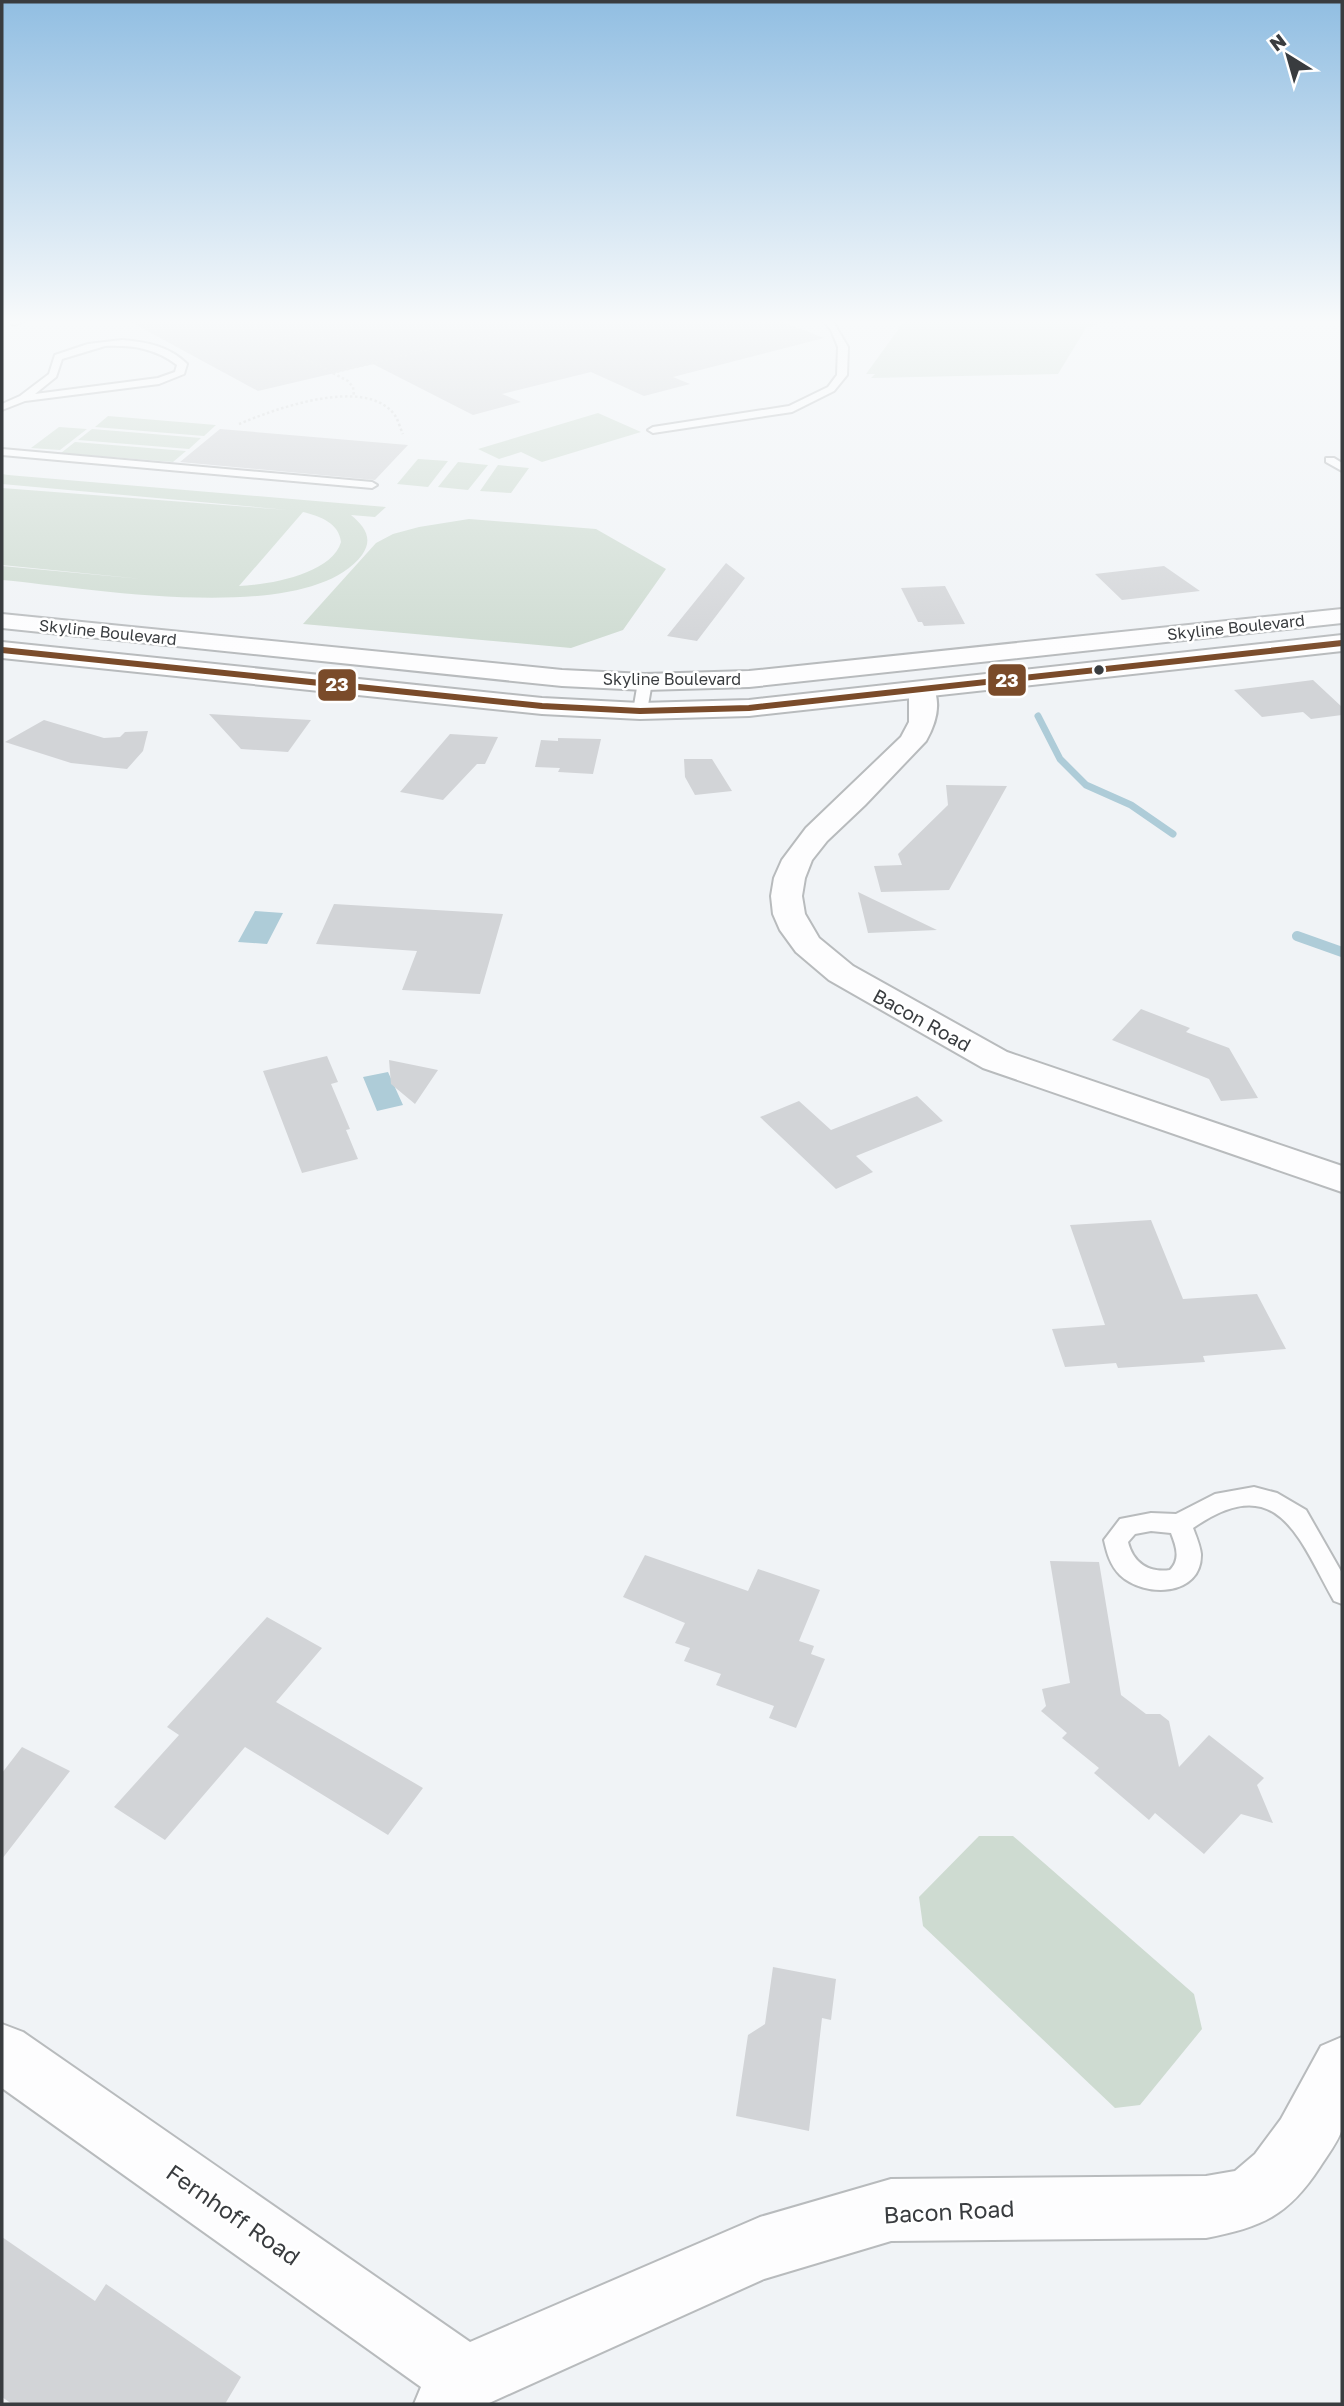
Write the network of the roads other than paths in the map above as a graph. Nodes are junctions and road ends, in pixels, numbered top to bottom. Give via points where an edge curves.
1 (2, 452) edge
2 (1330, 460) dead end
3 (1342, 468) edge
4 (372, 485) dead end
5 (1342, 616) edge
6 (2, 621) edge
7 (1342, 643) edge
8 (2, 650) edge
9 (645, 682) junction
10 (922, 690) junction
11 (640, 711) junction
12 (1342, 1179) edge
13 (1180, 1524) dead end
14 (1342, 1594) edge
15 (2, 2053) edge
16 (1342, 2067) edge
17 (456, 2391) edge

1 - 4 lane
2 - 3 lane
5 - 9 main road, Skyline Boulevard via 749,679
6 - 9 main road, Skyline Boulevard via 562,678
7 - 10 main road, Skyline Boulevard
8 - 11 main road, Skyline Boulevard via 542,706
9 - 11 lane
10 - 11 main road, Skyline Boulevard via 749,708
10 - 12 main road, Bacon Road via 923,722 912,741 811,840 789,877 785,908 803,942 818,959 995,1060
13 - 14 lane via 1236,1496 1275,1501 1298,1517
15 - 17 main road, Fernhoff Road
16 - 17 main road, Bacon Road via 1300,2147 1249,2198 1206,2207 891,2210 760,2249

